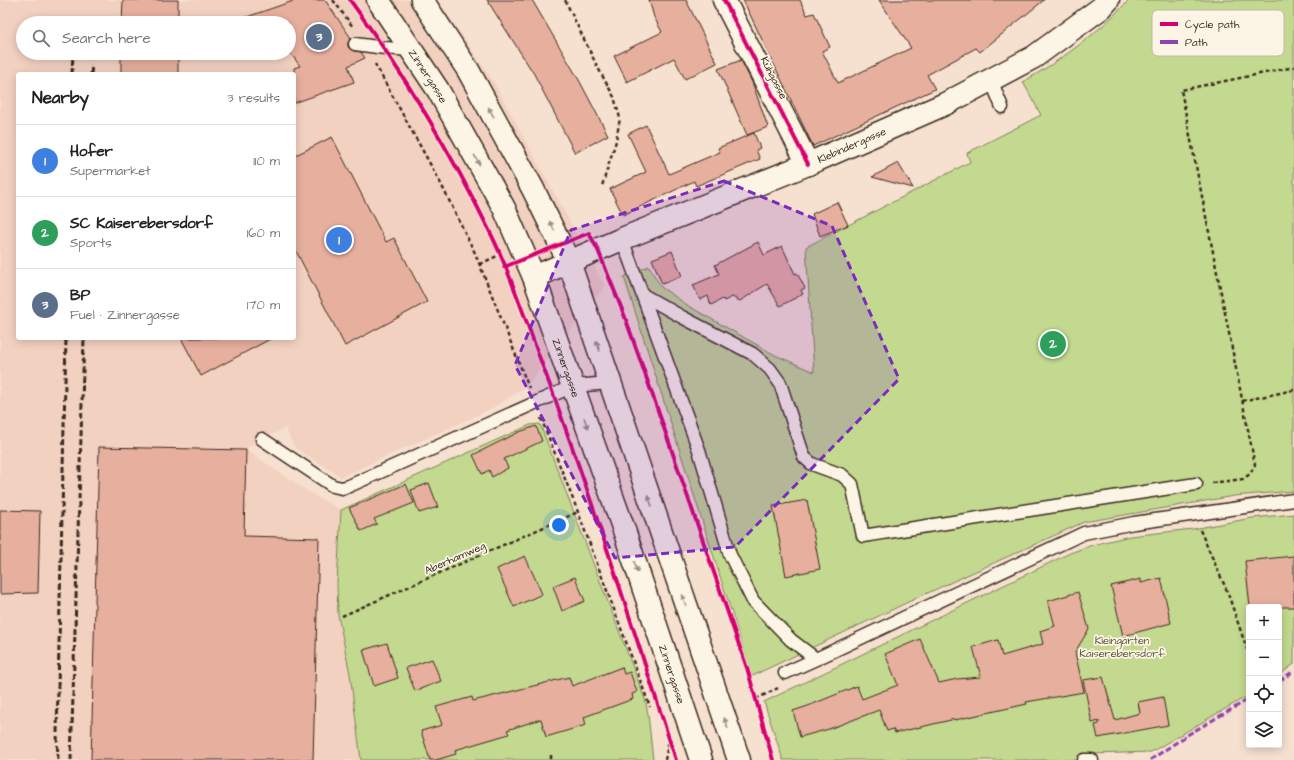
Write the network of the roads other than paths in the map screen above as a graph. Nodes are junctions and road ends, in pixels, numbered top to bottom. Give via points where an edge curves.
1 (378, 0) edge
2 (422, 0) edge
3 (724, 0) edge
4 (1108, 0) edge
5 (360, 45) road end
6 (411, 50) junction
7 (991, 80) junction
8 (1002, 107) dead end
9 (808, 164) junction
10 (622, 239) junction
11 (569, 262) junction
12 (530, 268) junction
13 (643, 295) junction
14 (610, 383) junction
15 (573, 386) junction
16 (262, 439) dead end
17 (1196, 484) road end
18 (1294, 500) edge
19 (816, 659) junction
20 (785, 673) road end
21 (701, 760) edge
22 (739, 760) edge
23 (1084, 760) edge
24 (1092, 760) edge

1 - 6 main road, Zinnergasse
11 -> 2 main road via 533,189 468,70
3 - 9 main road, Kühgasse
4 - 7 main road, Klebindergasse via 1101,8 1034,57
5 - 6 lane
6 -> 12 main road, Zinnergasse via 438,90 504,208
7 - 8 lane
7 - 9 main road, Klebindergasse via 945,104
9 - 10 main road, Klebindergasse
10 - 11 main road, Klebindergasse
10 - 13 lane
11 - 12 main road, Klebindergasse
14 -> 11 main road
12 - 15 main road, Zinnergasse
13 - 17 lane via 753,354 770,369 780,383 804,457 812,464 842,475 852,484 863,536
13 - 19 lane via 699,450 730,555 753,601 791,640
14 - 15 lane
22 -> 14 main road
15 - 16 lane via 342,488 333,486
15 -> 21 main road, Zinnergasse
18 - 19 lane via 1134,523 1084,533
19 - 20 lane
23 - 24 lane

